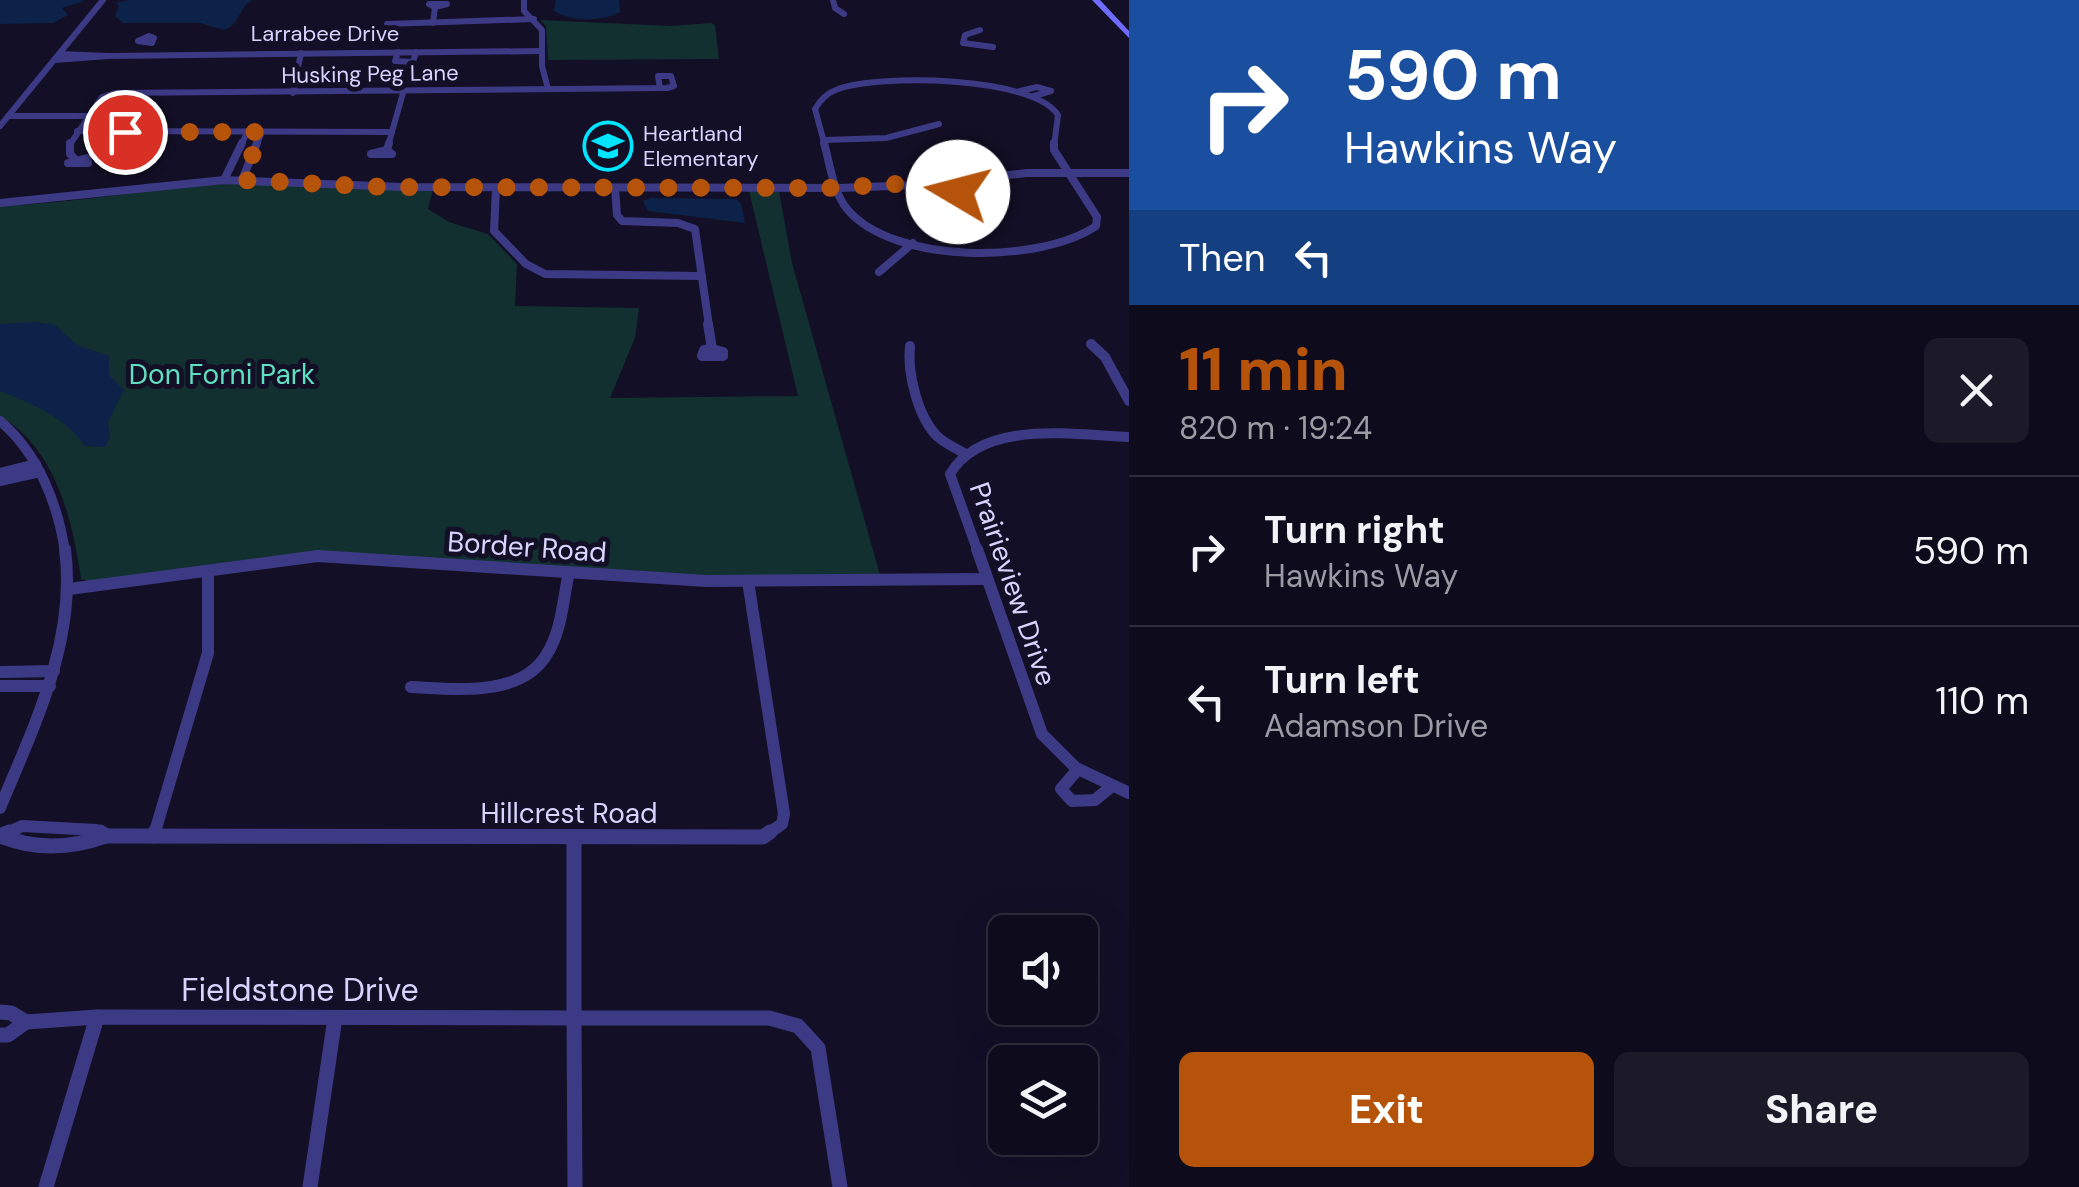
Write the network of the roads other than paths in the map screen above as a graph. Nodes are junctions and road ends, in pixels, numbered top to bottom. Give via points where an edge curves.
1 (524, 0) edge
2 (833, 0) edge
3 (841, 0) edge
4 (1096, 0) edge
5 (101, 2) edge
6 (435, 7) dead end
7 (844, 14) dead end
8 (853, 14) dead end
9 (534, 19) junction
10 (433, 23) junction
11 (386, 24) dead end
12 (980, 30) dead end
13 (1129, 36) edge
14 (152, 43) dead end
15 (994, 46) dead end
16 (542, 51) junction
17 (301, 53) junction
18 (56, 56) junction
19 (143, 57) junction
20 (660, 88) dead end
21 (548, 89) junction
22 (1020, 92) junction
23 (293, 93) junction
24 (402, 93) junction
25 (1034, 96) junction
26 (9, 114) junction
27 (88, 115) junction
28 (939, 124) dead end
29 (0, 126) edge
30 (77, 132) junction
31 (246, 132) junction
32 (262, 132) junction
33 (392, 132) junction
34 (826, 140) junction
35 (387, 150) dead end
36 (74, 159) dead end
37 (1066, 172) junction
38 (1129, 173) edge
39 (224, 180) junction
40 (242, 180) junction
41 (946, 181) junction
42 (496, 188) junction
43 (615, 188) junction
44 (839, 188) junction
45 (958, 192) dead end
46 (0, 204) edge
47 (1096, 222) junction
48 (1110, 224) dead end
49 (913, 243) junction
50 (879, 272) dead end
51 (702, 276) junction
52 (1091, 344) dead end
53 (910, 346) dead end
54 (712, 349) dead end
55 (1129, 401) edge
56 (0, 421) edge
57 (1129, 437) edge
58 (966, 454) junction
59 (38, 468) junction
60 (0, 473) edge
61 (0, 482) edge
62 (208, 571) junction
63 (569, 572) junction
64 (985, 579) junction
65 (748, 581) junction
66 (69, 590) junction
67 (54, 670) junction
68 (0, 672) edge
69 (0, 686) edge
70 (50, 686) junction
71 (411, 686) dead end
72 (1078, 769) junction
73 (1112, 786) junction
74 (1129, 793) edge
75 (0, 808) edge
76 (1, 836) edge
77 (154, 836) junction
78 (574, 838) junction
79 (0, 1012) edge
80 (97, 1017) junction
81 (335, 1018) junction
82 (574, 1018) junction
83 (26, 1022) junction
84 (0, 1035) edge
85 (46, 1187) edge
86 (310, 1187) edge
87 (575, 1187) edge
88 (840, 1187) edge

1 - 9 street via 524,11
2 - 7 street
3 - 8 street
4 - 13 main road
5 - 18 street
6 - 10 street
9 - 10 street
9 - 16 street via 542,30
10 - 11 street
12 - 15 street via 965,35 963,43
14 - 19 street
16 - 17 street, Larrabee Drive via 416,52 413,62 402,64 395,61 398,52
16 - 21 street
17 - 19 street, Larrabee Drive
17 - 23 street
18 - 19 street
18 - 26 street
20 - 21 street, Husking Peg Lane
21 - 24 street, Husking Peg Lane
22 - 25 street
22 - 25 street via 1052,91
22 - 34 street via 953,84 849,86 822,96 815,110
23 - 24 street, Husking Peg Lane
23 - 27 street, Husking Peg Lane via 115,93 102,97
24 - 33 street
25 - 37 street via 1058,112 1054,150
26 - 27 street
26 - 29 street
27 - 30 street
28 - 34 street via 886,138
30 - 31 street
30 - 36 street via 68,150
31 - 32 street
31 - 39 street
32 - 33 street
32 - 40 street
33 - 35 street
34 - 44 street
37 - 38 street
37 - 41 street
37 - 47 street
39 - 40 street
39 - 46 street
40 - 42 street
41 - 44 street
41 - 45 street
42 - 43 street
42 - 51 street via 494,231 538,272 566,278
43 - 44 street
43 - 51 street via 622,220 694,229
44 - 49 street via 858,219
47 - 48 street
47 - 49 street via 1078,241 1034,251
49 - 50 street
51 - 54 street
52 - 55 street
53 - 58 street via 906,358 930,426
56 - 59 street via 25,442
57 - 58 street, Prairieview Drive via 1019,436
58 - 64 street, Prairieview Drive via 952,466 950,481
59 - 60 street
59 - 61 street
59 - 66 street via 63,526
62 - 63 street, Border Road via 318,556
62 - 66 street, Border Road
62 - 77 street via 208,653
63 - 65 street, Border Road
63 - 71 street via 552,644 540,665 514,681 462,689
64 - 65 street, Border Road
64 - 72 street, Prairieview Drive via 1035,721
65 - 78 street, Hillcrest Road via 782,824 744,838
66 - 67 street
67 - 68 street
67 - 70 street
69 - 70 street
70 - 75 street
72 - 73 street, Prairieview Drive
72 - 73 street via 1061,788 1072,800 1090,803
73 - 74 street, Prairieview Drive
76 - 77 street, Hillcrest Road via 58,844
77 - 78 street, Hillcrest Road
78 - 82 street
79 - 83 street, Fieldstone Drive
80 - 81 street, Fieldstone Drive
80 - 83 street, Fieldstone Drive
80 - 85 street
81 - 82 street, Fieldstone Drive
81 - 86 street
82 - 87 street
82 - 88 street, Fieldstone Drive via 795,1023 818,1048
83 - 84 street, Fieldstone Drive

